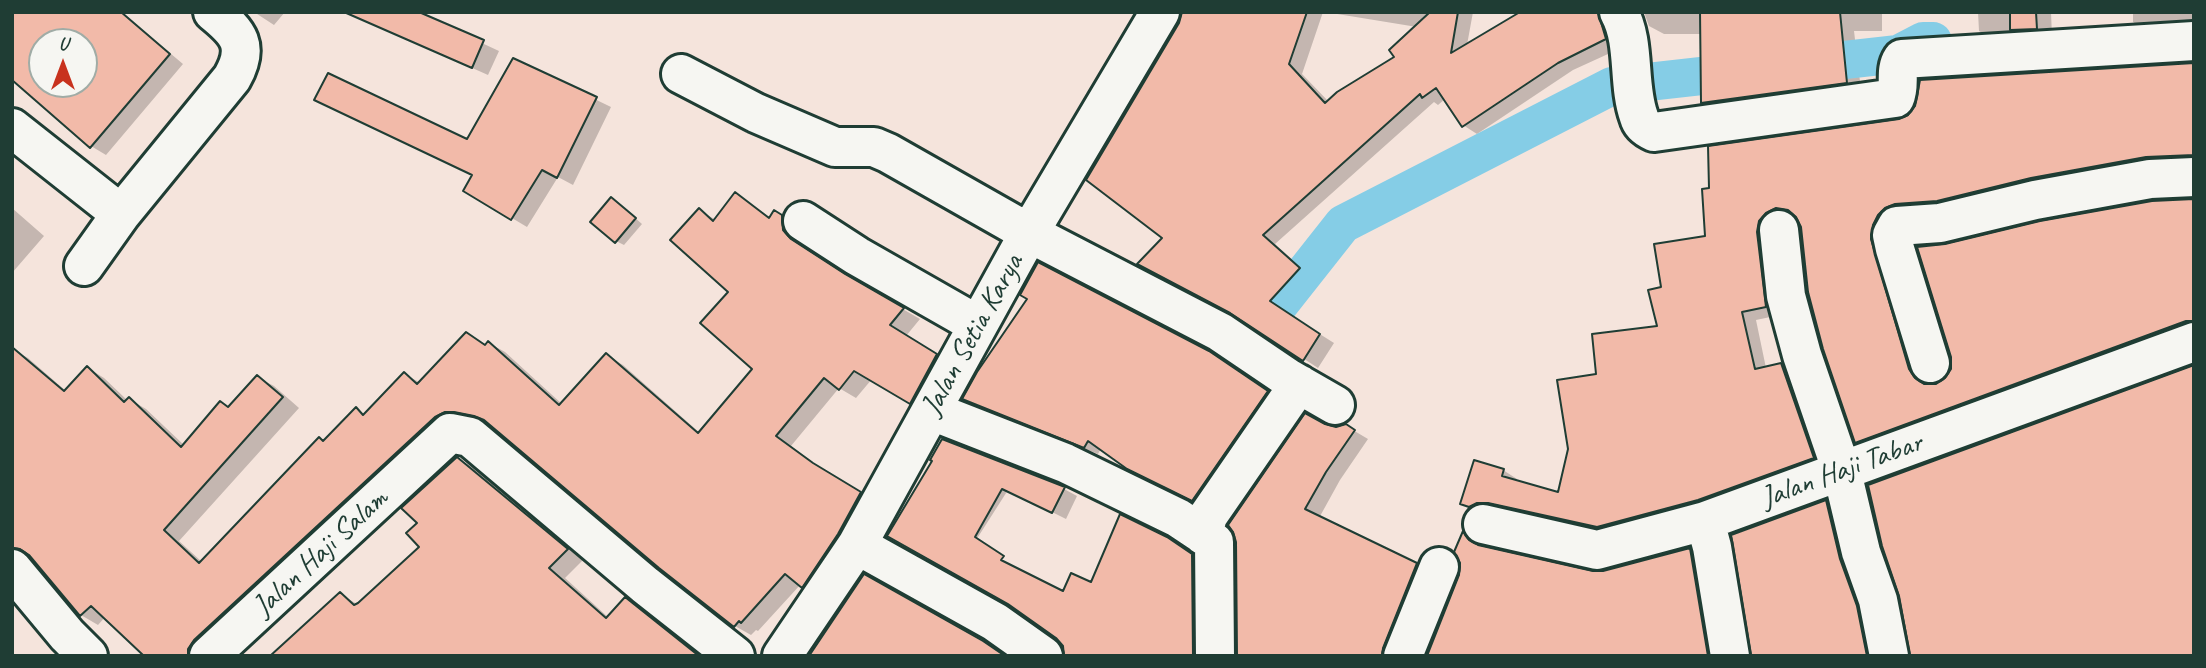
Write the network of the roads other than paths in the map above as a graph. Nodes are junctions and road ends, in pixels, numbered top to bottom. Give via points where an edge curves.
1 (213, 12) edge
2 (1160, 12) edge
3 (1619, 12) edge
4 (2194, 41) edge
5 (681, 74) dead end
6 (12, 128) edge
7 (2194, 177) edge
8 (121, 214) junction
9 (803, 221) dead end
10 (1779, 230) dead end
11 (1029, 233) junction
12 (84, 266) dead end
13 (978, 325) junction
14 (2191, 353) edge
15 (1930, 363) dead end
16 (1294, 381) junction
17 (1335, 405) dead end
18 (932, 411) junction
19 (1842, 472) junction
20 (1705, 521) junction
21 (1483, 524) dead end
22 (1203, 534) junction
23 (857, 545) junction
24 (1439, 567) dead end
25 (12, 569) edge
26 (88, 656) edge
27 (209, 656) edge
28 (735, 656) edge
29 (782, 656) edge
30 (1043, 656) edge
31 (1215, 656) edge
32 (1404, 656) edge
33 (1730, 656) edge
34 (1889, 656) edge

1 - 8 street via 240,40 239,66
2 - 11 street, Jalan Setia Karya
3 - 4 street via 1627,30 1639,117 1654,132 1895,98 1902,58
5 - 11 street via 835,147 874,147 888,153
6 - 8 street
7 - 15 street via 2150,178 1940,223 1897,226 1892,235 1895,248
8 - 12 street
9 - 13 street
10 - 19 street via 1786,296
11 - 13 street, Jalan Setia Karya
11 - 16 street via 1220,332
13 - 18 street, Jalan Setia Karya
14 - 19 street, Jalan Haji Tabar
16 - 17 street
16 - 22 street via 1208,516
18 - 22 street via 1065,463
18 - 23 street, Jalan Setia Karya
19 - 20 street, Jalan Haji Tabar
19 - 34 street
20 - 21 street, Jalan Haji Tabar via 1597,550
20 - 33 street
22 - 31 street via 1214,542
23 - 29 street, Jalan Setia Karya
23 - 30 street via 995,622
24 - 32 street
25 - 26 street
27 - 28 street, Jalan Haji Salam via 450,433 470,437

